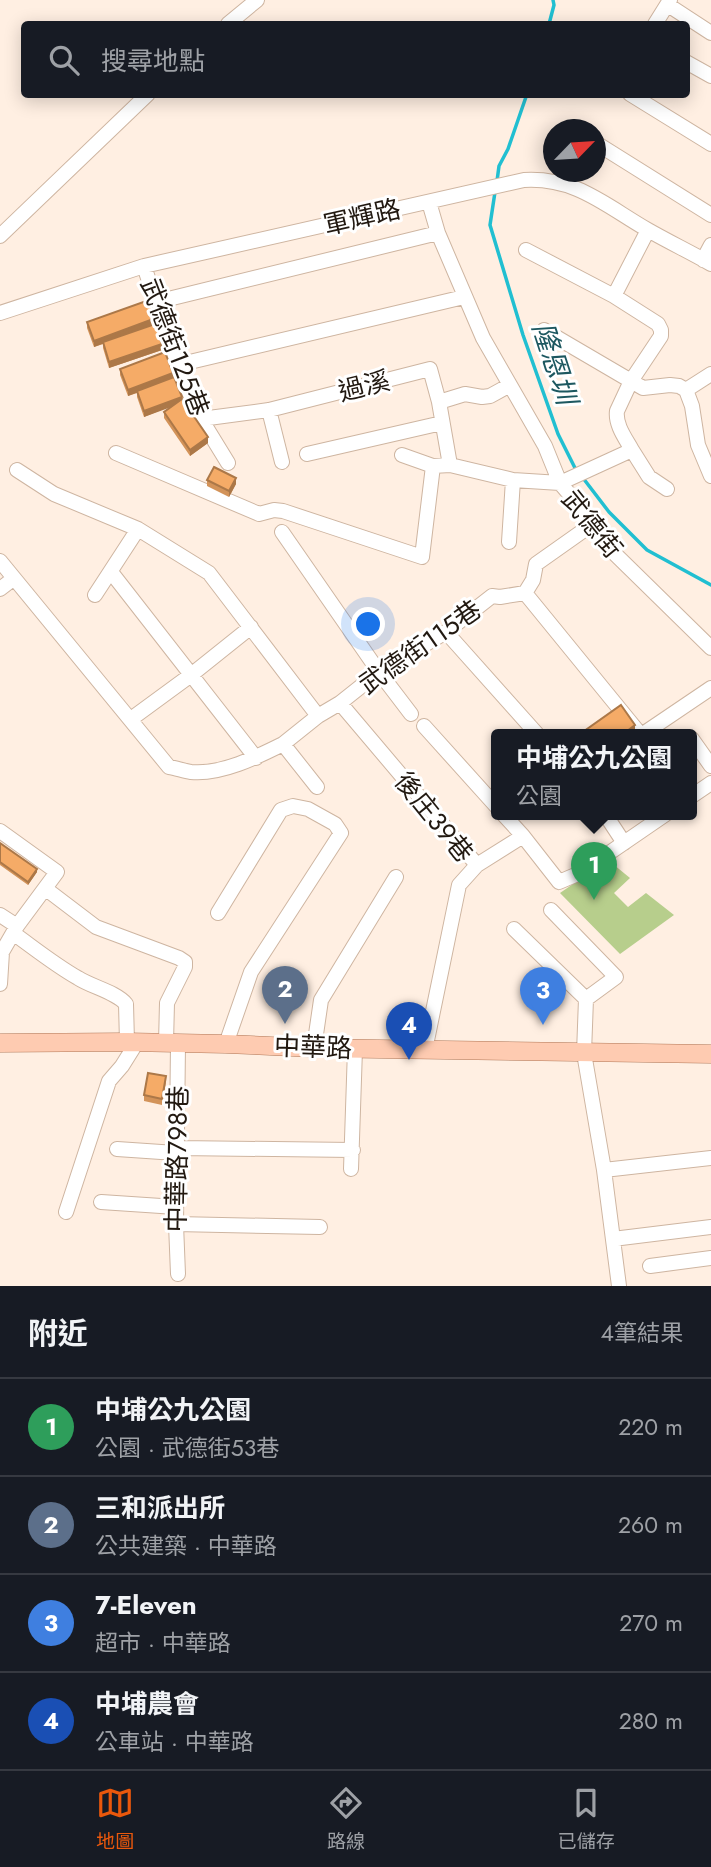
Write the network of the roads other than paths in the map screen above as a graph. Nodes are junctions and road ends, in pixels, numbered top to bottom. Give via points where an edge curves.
1 (257, 0) edge
2 (669, 2) edge
3 (232, 21) edge
4 (657, 21) edge
5 (711, 33) edge
6 (690, 64) edge
7 (711, 76) edge
8 (144, 98) edge
9 (637, 98) edge
10 (711, 144) edge
11 (606, 150) edge
12 (429, 202) junction
13 (711, 215) edge
14 (648, 230) junction
15 (438, 233) junction
16 (0, 236) edge
17 (711, 245) edge
18 (526, 250) dead end
19 (707, 262) edge
20 (144, 266) junction
21 (614, 296) junction
22 (464, 297) junction
23 (156, 302) junction
24 (0, 313) edge
25 (544, 330) dead end
26 (177, 365) junction
27 (711, 374) edge
28 (631, 381) junction
29 (510, 385) junction
30 (686, 390) junction
31 (439, 402) junction
32 (269, 410) junction
33 (201, 419) junction
34 (442, 423) junction
35 (632, 450) junction
36 (116, 453) dead end
37 (307, 454) dead end
38 (401, 455) dead end
39 (282, 462) dead end
40 (228, 463) dead end
41 (450, 465) junction
42 (433, 467) junction
43 (17, 470) dead end
44 (711, 475) edge
45 (513, 480) junction
46 (560, 483) junction
47 (667, 489) dead end
48 (594, 523) junction
49 (138, 529) junction
50 (282, 532) dead end
51 (509, 542) dead end
52 (0, 561) edge
53 (111, 572) junction
54 (13, 579) junction
55 (0, 589) edge
56 (525, 593) junction
57 (95, 595) dead end
58 (251, 627) junction
59 (446, 632) junction
60 (711, 648) edge
61 (379, 672) junction
62 (191, 676) junction
63 (711, 688) edge
64 (340, 702) junction
65 (411, 714) dead end
66 (318, 716) junction
67 (131, 719) junction
68 (424, 726) dead end
69 (533, 729) edge
70 (638, 729) edge
71 (650, 729) edge
72 (283, 744) junction
73 (697, 746) edge
74 (256, 758) junction
75 (711, 766) edge
76 (317, 787) dead end
77 (491, 800) edge
78 (509, 820) edge
79 (609, 820) edge
80 (657, 820) edge
81 (0, 831) edge
82 (523, 835) junction
83 (624, 843) junction
84 (477, 865) junction
85 (396, 877) dead end
86 (46, 889) junction
87 (551, 910) dead end
88 (218, 913) dead end
89 (0, 915) edge
90 (514, 929) dead end
91 (15, 930) junction
92 (1, 952) edge
93 (0, 984) edge
94 (586, 999) junction
95 (132, 1042) junction
96 (0, 1043) edge
97 (172, 1043) junction
98 (226, 1044) junction
99 (314, 1048) junction
100 (355, 1049) junction
101 (425, 1050) junction
102 (584, 1053) junction
103 (711, 1054) edge
104 (117, 1149) dead end
105 (177, 1150) junction
106 (353, 1150) junction
107 (711, 1158) edge
108 (351, 1169) dead end
109 (604, 1170) junction
110 (101, 1202) dead end
111 (176, 1207) junction
112 (66, 1212) dead end
113 (176, 1224) junction
114 (320, 1227) dead end
115 (711, 1227) edge
116 (613, 1239) junction
117 (711, 1258) edge
118 (650, 1266) dead end
119 (178, 1275) dead end
120 (618, 1286) edge

1 - 3 street
2 - 4 street
2 - 5 street
6 - 7 street
8 - 16 street
9 - 10 street
11 - 13 street
12 - 14 street, 軍輝路 via 541,179 579,188
12 - 15 street
12 - 20 street, 軍輝路
14 - 19 street, 軍輝路
14 - 21 street
15 - 22 street
15 - 23 street
17 - 19 street
18 - 21 street
20 - 23 street, 武德街125巷
20 - 24 street, 軍輝路
21 - 28 street via 661,330 662,336
22 - 26 street
22 - 29 street
23 - 26 street, 武德街125巷
25 - 28 street
26 - 33 street, 武德街125巷
27 - 30 street
28 - 30 street via 643,388 670,385
28 - 35 street via 616,416
29 - 31 street via 490,396 465,394
29 - 46 street
30 - 44 street via 698,445
31 - 32 street, 過溪 via 430,369
31 - 34 street, 過溪
32 - 33 street, 過溪
32 - 39 street
33 - 40 street, 武德街125巷
34 - 37 street
34 - 41 street, 過溪
35 - 46 street
35 - 47 street via 649,477
36 - 42 street via 259,514 283,511 422,557
38 - 42 street, 武德街
41 - 42 street, 武德街
41 - 45 street, 武德街
43 - 49 street via 54,494
45 - 46 street, 武德街
45 - 51 street
46 - 48 street, 武德街
48 - 56 street via 536,564
48 - 60 street, 武德街 via 614,553
49 - 53 street
49 - 58 street via 209,573
50 - 61 street
52 - 54 street
53 - 57 street
53 - 62 street
54 - 55 street
54 - 67 street
56 - 59 street, 武德街115巷 via 492,596
56 - 70 street
58 - 62 street
58 - 66 street
59 - 61 street, 武德街115巷
59 - 69 street
61 - 64 street, 武德街115巷
61 - 65 street
62 - 67 street
62 - 74 street
63 - 71 street
64 - 66 street
64 - 84 street, 後庄39巷
66 - 72 street
67 - 74 street via 169,766 193,772
68 - 77 street, 後庄39巷
72 - 74 street
72 - 76 street
73 - 75 street
78 - 82 street
79 - 83 street
80 - 83 street
81 - 86 street via 57,872
82 - 83 street via 559,882
82 - 84 street
84 - 101 street, 後庄39巷 via 459,885
85 - 99 street via 321,1000
86 - 91 street
86 - 97 street, 中華路798巷 via 96,927 185,962 167,1003
87 - 94 street via 616,977
88 - 98 street via 281,810 293,806 309,809 335,824 341,834 251,972
89 - 91 street
90 - 94 street
91 - 92 street
91 - 95 street via 77,978 120,997 126,1004
92 - 93 street
94 - 102 street
95 - 96 main road, 中華路
95 - 97 main road, 中華路
95 - 112 street via 122,1066 109,1081
97 - 98 main road, 中華路
97 - 105 street, 中華路798巷
98 - 99 main road, 中華路
99 - 100 main road, 中華路
100 - 101 main road, 中華路
100 - 106 street
101 - 102 main road, 中華路
102 - 103 main road, 中華路
102 - 109 street
104 - 105 street
105 - 106 street
105 - 111 street, 中華路798巷
106 - 108 street
107 - 109 street
109 - 116 street
110 - 111 street
111 - 113 street, 中華路798巷
113 - 114 street
113 - 119 street, 中華路798巷
115 - 116 street
116 - 120 street
117 - 118 street

